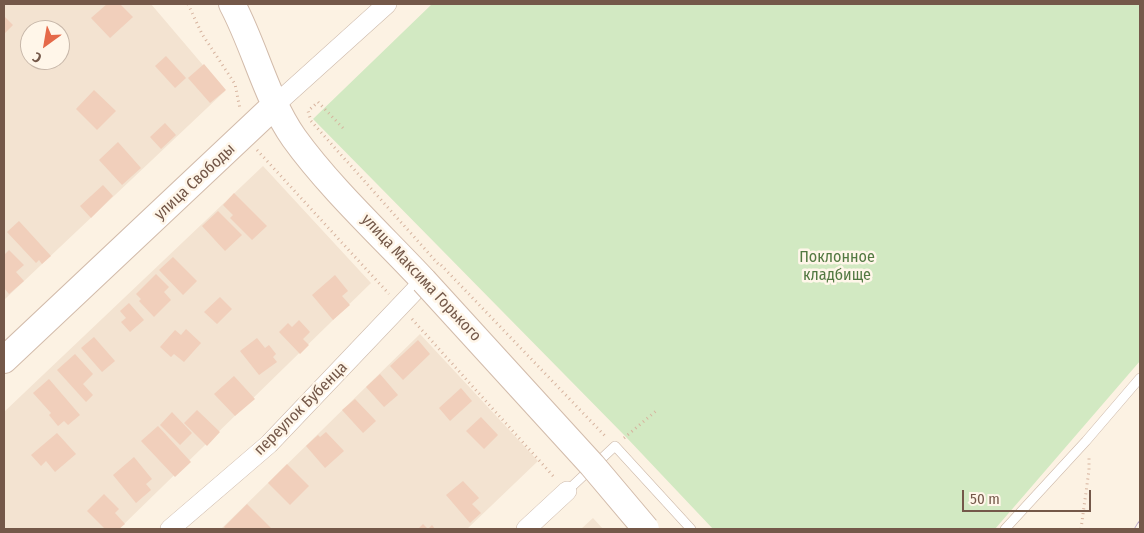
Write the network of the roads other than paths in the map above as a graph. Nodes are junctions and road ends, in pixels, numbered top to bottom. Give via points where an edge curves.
1 (232, 4) edge
2 (387, 4) edge
3 (275, 105) junction
4 (433, 272) junction
5 (4, 360) edge
6 (1140, 378) edge
7 (589, 471) junction
8 (568, 491) joint
9 (170, 529) edge
10 (526, 529) edge
11 (640, 529) edge
12 (646, 529) edge
13 (691, 529) edge
14 (1005, 529) edge

1 - 3 main road, улица Максима Горького
2 - 3 street, улица Свободы
3 - 4 main road, улица Максима Горького via 294,137 330,180
3 - 5 main road, улица Свободы
4 - 9 street, переулок Бубенца via 269,444
4 - 12 main road, улица Максима Горького, bridge
6 - 14 lane
7 - 8 lane
7 - 11 lane
7 - 13 lane via 615,446
8 - 10 street

